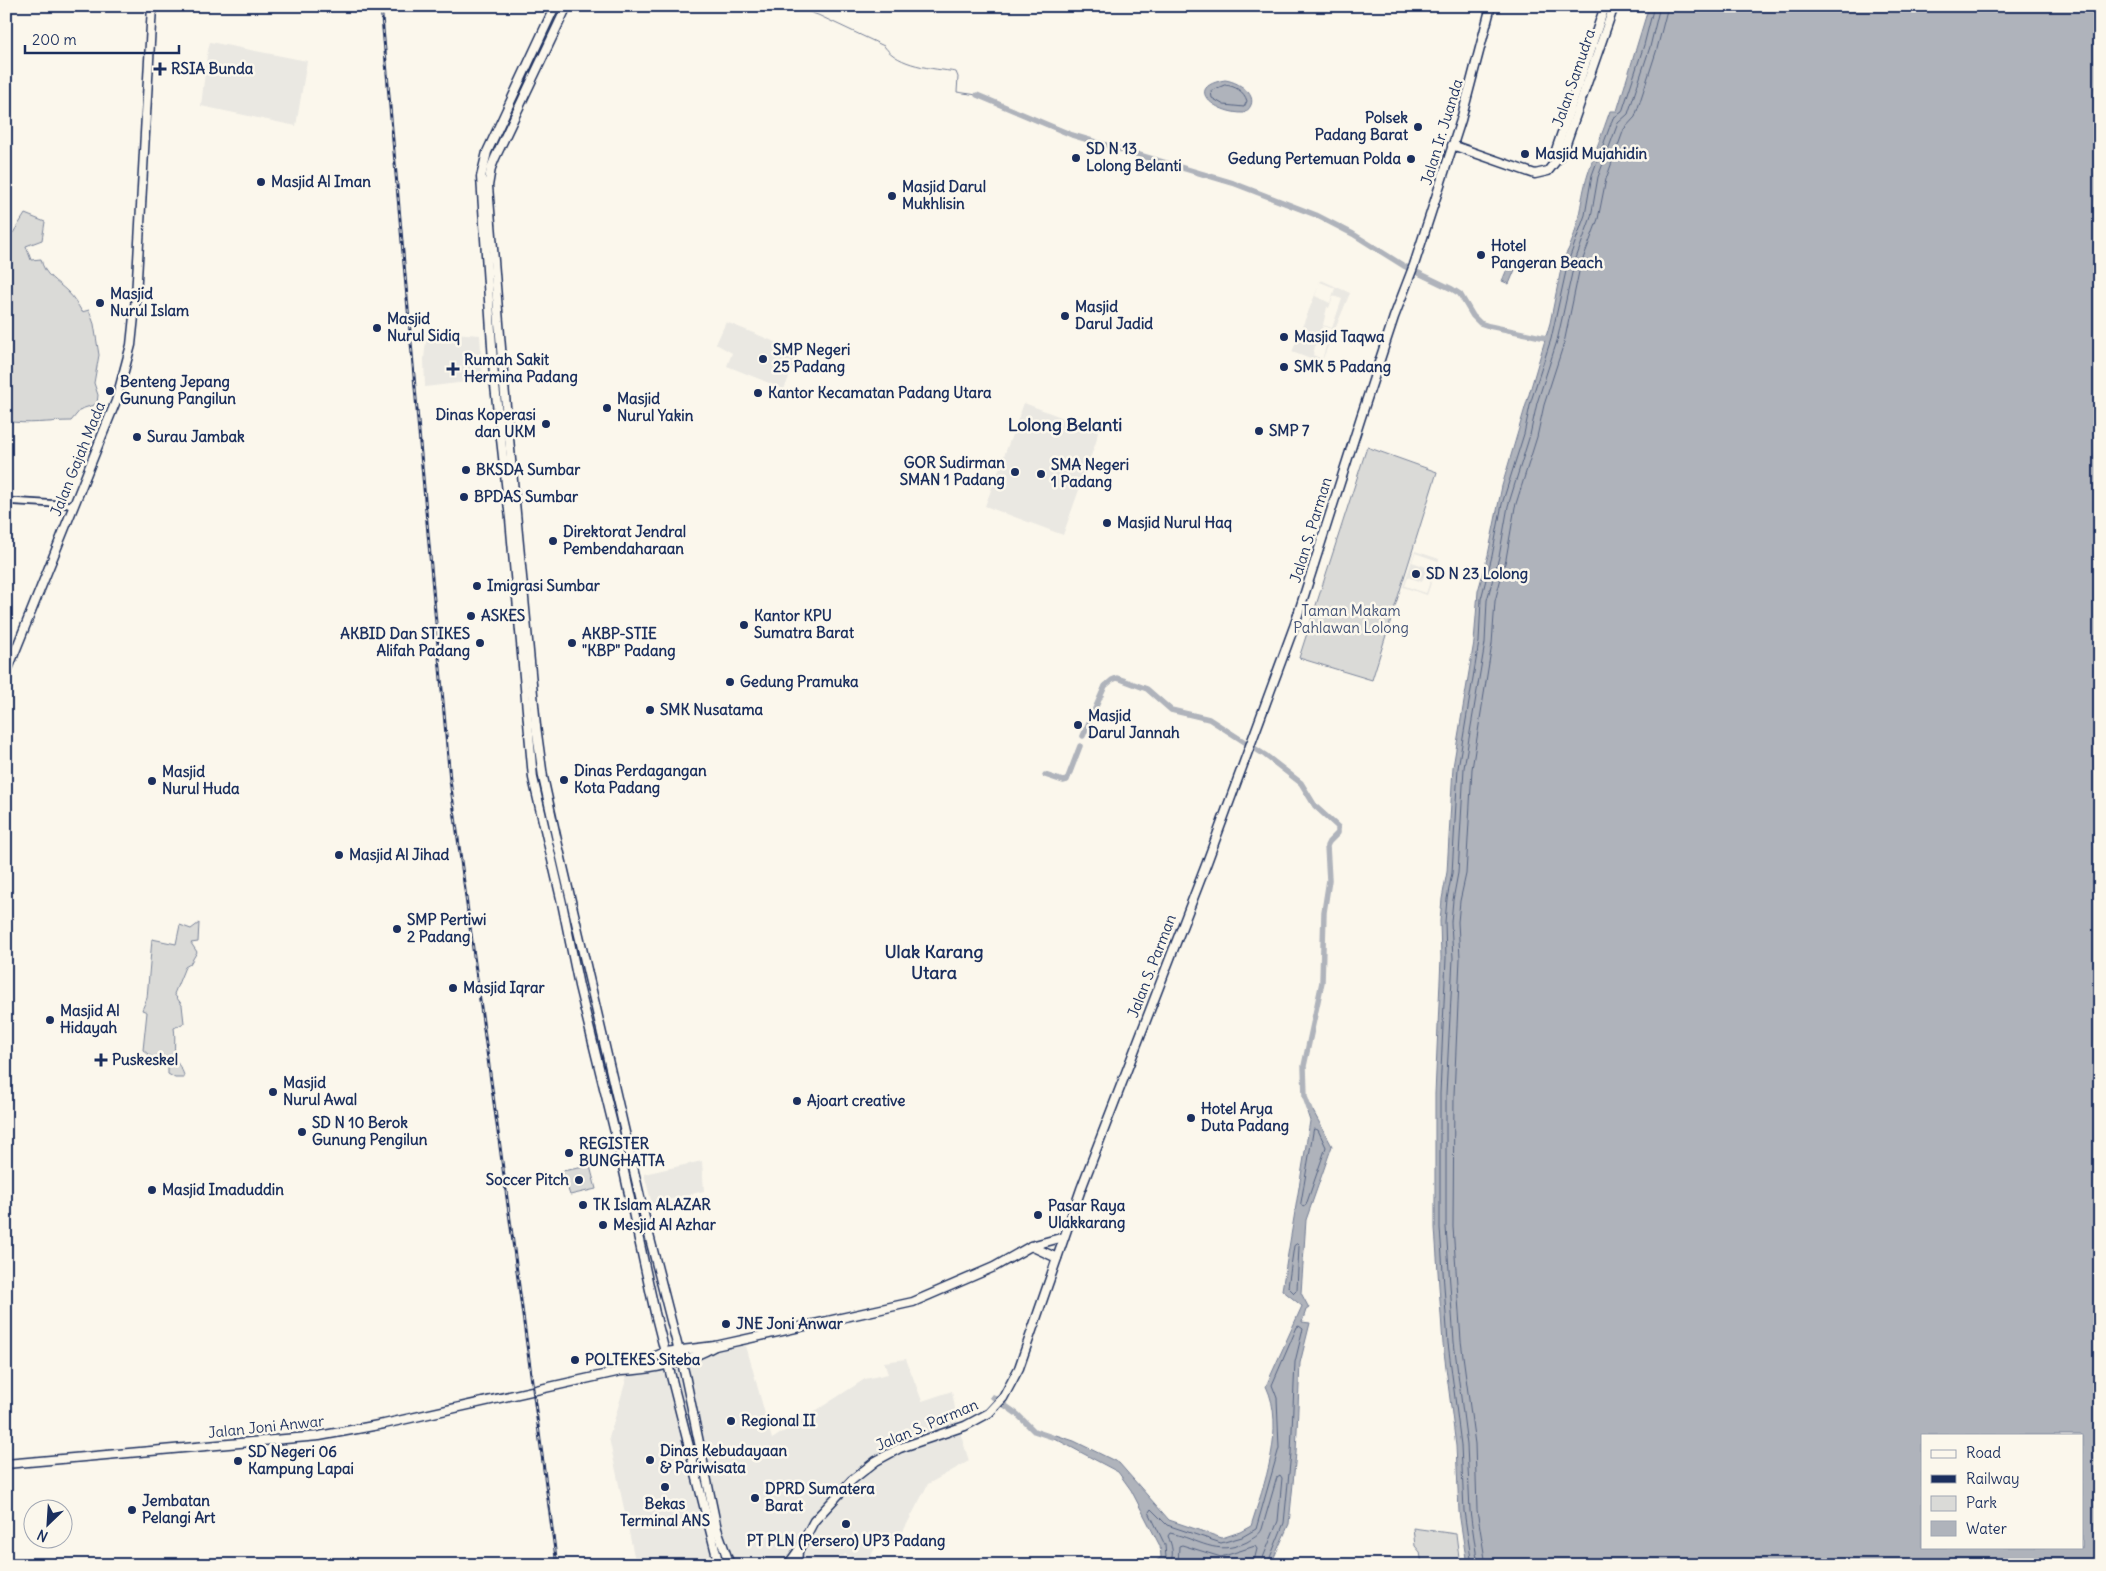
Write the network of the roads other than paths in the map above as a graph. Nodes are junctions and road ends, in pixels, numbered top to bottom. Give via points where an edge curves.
1 (152, 6) edge
2 (555, 6) edge
3 (566, 6) edge
4 (1491, 6) edge
5 (1605, 6) edge
6 (1614, 6) edge
7 (542, 36) junction
8 (551, 39) junction
9 (1452, 145) junction
10 (1558, 158) junction
11 (1411, 271) joint
12 (507, 410) junction
13 (498, 411) junction
14 (510, 494) junction
15 (6, 501) edge
16 (74, 505) junction
17 (514, 519) junction
18 (6, 674) edge
19 (593, 995) junction
20 (582, 998) junction
21 (1064, 1237) junction
22 (1031, 1246) junction
23 (1057, 1258) junction
24 (715, 1346) junction
25 (677, 1350) junction
26 (665, 1352) junction
27 (681, 1360) junction
28 (668, 1364) junction
29 (621, 1372) junction
30 (6, 1464) edge
31 (798, 1551) junction
32 (719, 1565) edge
33 (730, 1565) edge
34 (788, 1565) edge
35 (797, 1565) edge

1 - 16 main road, Jalan Gajah Mada via 134,329 116,401
2 - 7 main road
3 - 8 main road
4 - 9 main road, Jalan Ir. Juanda
5 - 10 main road, Jalan Samudra via 1556,150
6 - 10 main road, Jalan Samudra via 1563,152
7 - 8 main road
7 - 13 main road via 487,152 481,177
8 - 12 main road via 498,150 490,175
9 - 10 main road, Jalan Samudra via 1535,174 1548,171
9 - 11 main road, Jalan Ir. Juanda
11 - 21 main road, Jalan S. Parman via 1295,624
12 - 13 main road
12 - 14 main road
13 - 14 main road
14 - 17 main road
15 - 16 street
16 - 18 main road, Jalan Gajah Mada
17 - 19 main road via 543,777
17 - 20 main road via 533,778
19 - 20 main road
19 - 25 main road
20 - 26 main road
21 - 22 main road
21 - 23 main road, Jalan S. Parman
22 - 23 main road
22 - 24 main road via 978,1274 913,1302
23 - 31 main road, Jalan S. Parman via 1019,1368 996,1407 979,1420 900,1448 876,1461 820,1512
24 - 25 main road
24 - 27 main road
25 - 26 main road
25 - 27 main road
26 - 28 main road
26 - 29 main road
27 - 28 main road
27 - 33 main road via 718,1529
28 - 29 main road
28 - 32 main road
29 - 30 main road, Jalan Joni Anwar via 319,1436
31 - 34 main road
31 - 35 main road, Jalan S. Parman

